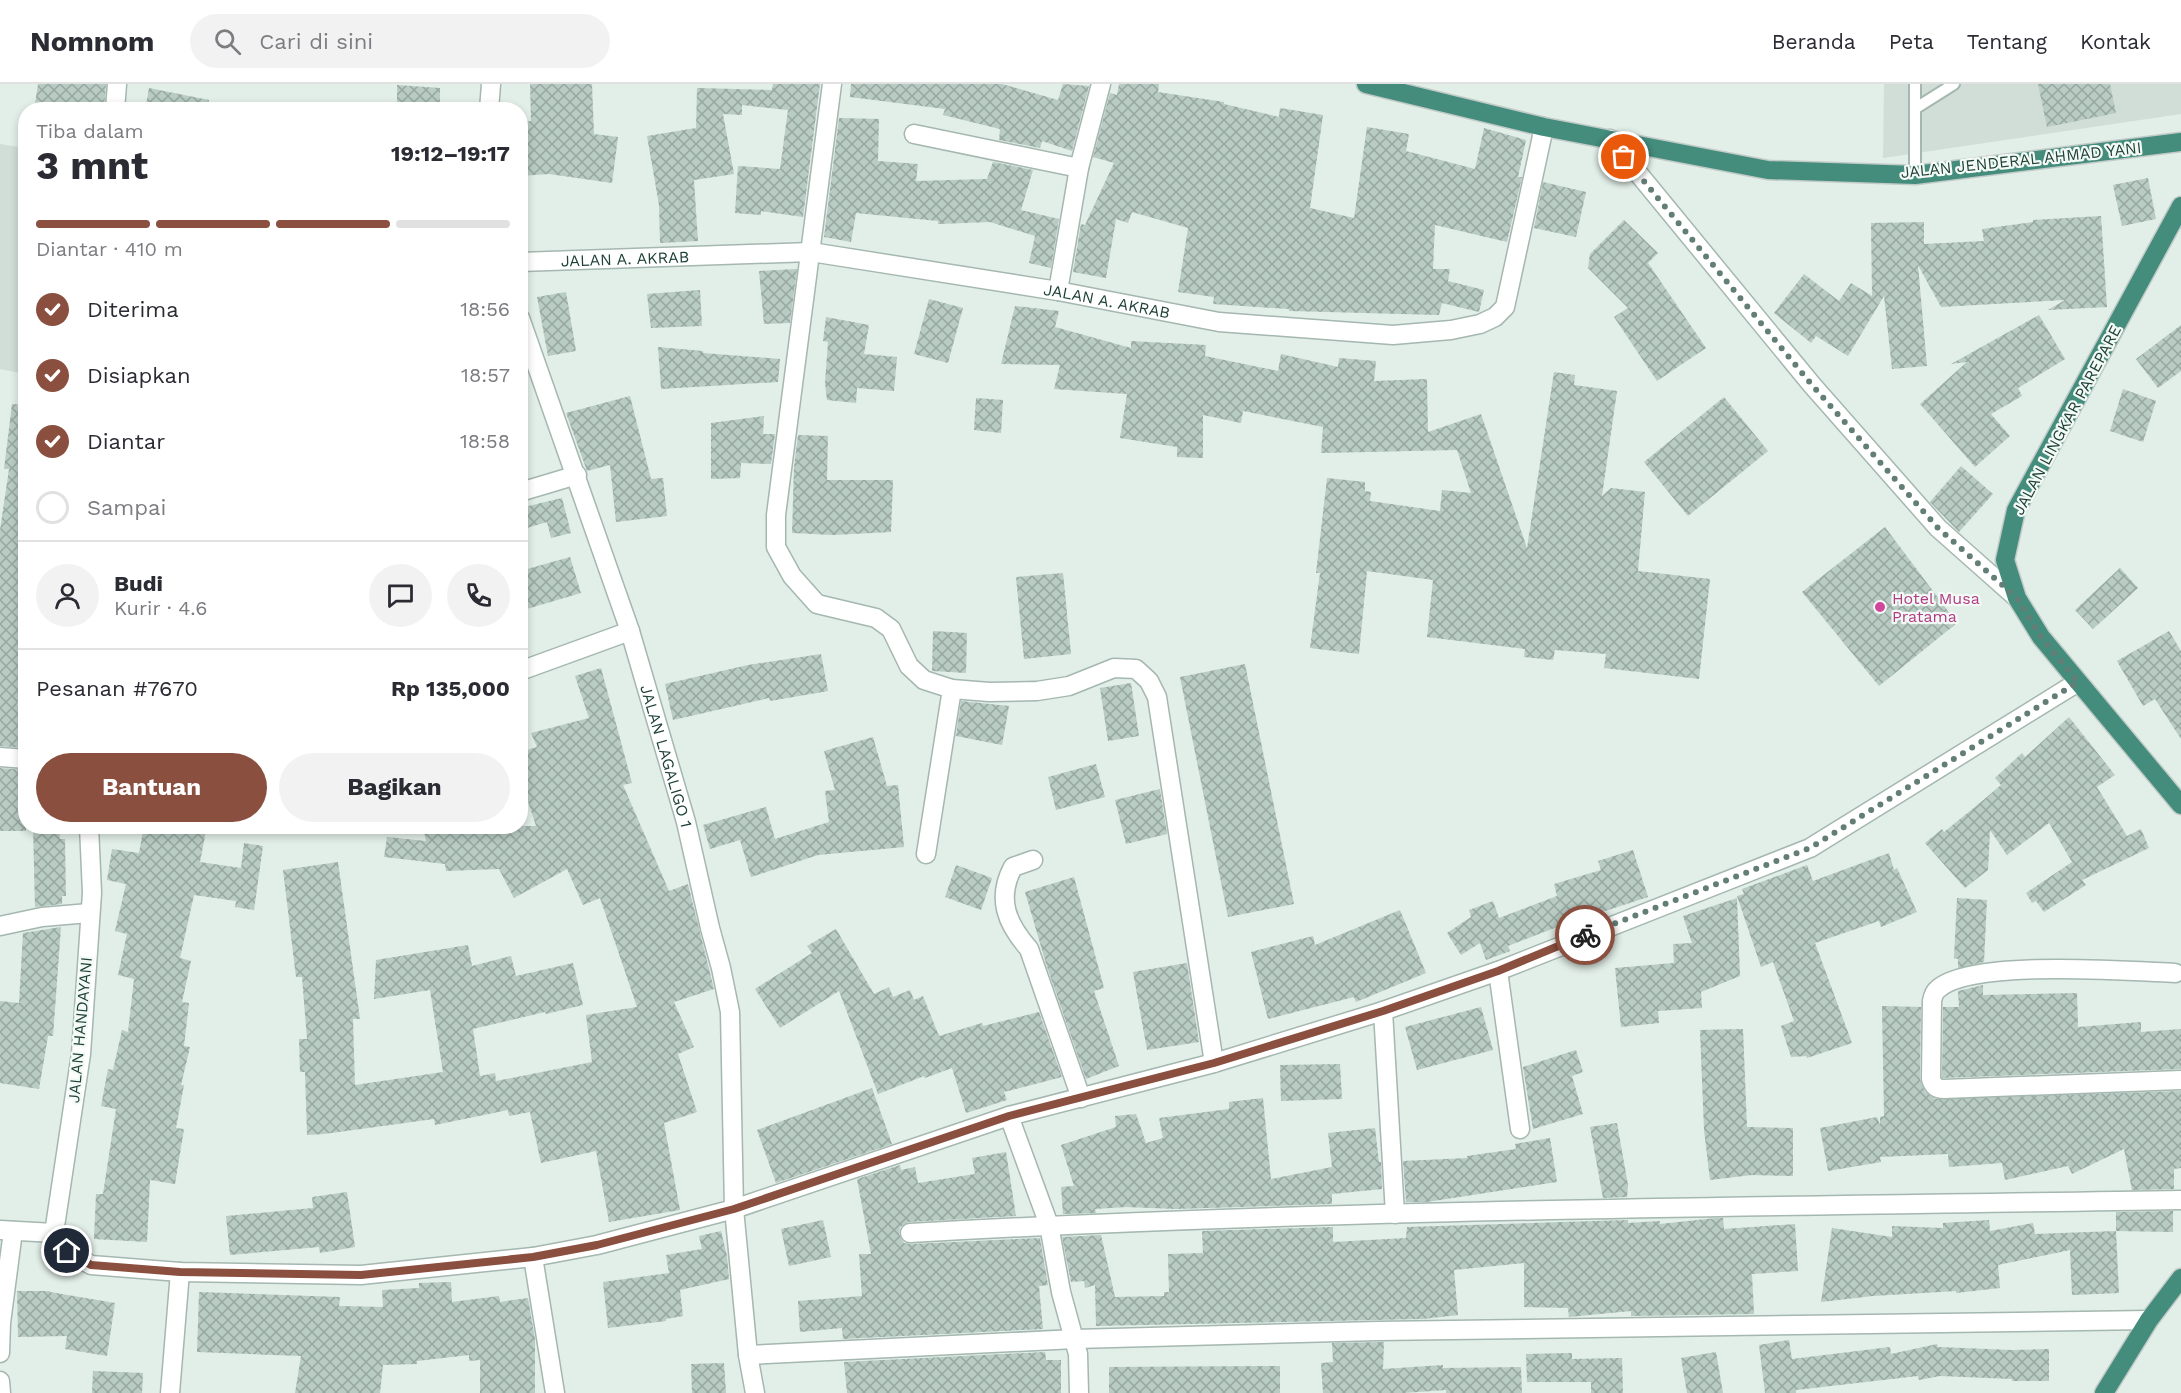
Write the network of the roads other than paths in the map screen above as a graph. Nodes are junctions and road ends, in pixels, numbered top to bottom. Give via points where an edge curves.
1 (117, 84) edge
2 (491, 84) edge
3 (832, 84) edge
4 (1101, 84) edge
5 (1916, 84) edge
6 (1954, 84) edge
7 (1370, 85) edge
8 (116, 102) edge
9 (490, 102) edge
10 (1916, 108) junction
11 (1544, 127) junction
12 (914, 134) dead end
13 (1610, 139) junction
14 (2181, 142) edge
15 (1079, 168) junction
16 (1916, 175) junction
17 (2181, 206) edge
18 (812, 252) junction
19 (528, 262) edge
20 (1058, 291) junction
21 (528, 340) edge
22 (577, 475) junction
23 (528, 490) edge
24 (2017, 598) junction
25 (630, 631) junction
26 (528, 668) edge
27 (2078, 682) junction
28 (952, 689) junction
29 (0, 757) edge
30 (18, 758) edge
31 (2181, 805) edge
32 (89, 834) edge
33 (926, 854) dead end
34 (1033, 860) dead end
35 (89, 913) junction
36 (0, 926) edge
37 (1498, 971) junction
38 (2175, 973) dead end
39 (1383, 1011) junction
40 (1214, 1063) junction
41 (2181, 1080) edge
42 (1081, 1098) junction
43 (1009, 1116) junction
44 (1520, 1129) dead end
45 (2181, 1200) edge
46 (734, 1209) junction
47 (1395, 1214) junction
48 (1049, 1225) junction
49 (7, 1230) edge
50 (54, 1233) junction
51 (910, 1233) dead end
52 (533, 1257) junction
53 (180, 1272) junction
54 (2181, 1278) edge
55 (2149, 1320) junction
56 (1075, 1339) junction
57 (0, 1353) edge
58 (748, 1355) junction
59 (0, 1382) edge
60 (1, 1393) edge
61 (170, 1393) edge
62 (555, 1393) edge
63 (755, 1393) edge
64 (1079, 1393) edge
65 (2104, 1393) edge

1 - 8 street
2 - 9 street
3 - 18 street
4 - 15 street
5 - 10 lane
6 - 10 lane
7 - 11 highway, JALAN JENDERAL AHMAD YANI
10 - 16 lane
11 - 13 highway, JALAN JENDERAL AHMAD YANI
11 - 20 street, JALAN A. AKRAB via 1505,307 1480,324 1392,335 1219,322
12 - 15 street
13 - 16 highway, JALAN JENDERAL AHMAD YANI via 1768,170
13 - 24 street via 1812,385 1938,528
14 - 16 highway, JALAN JENDERAL AHMAD YANI
15 - 20 street
17 - 24 highway, JALAN LINGKAR PAREPARE via 2016,510 2005,560
18 - 19 street, JALAN A. AKRAB
18 - 20 street, JALAN A. AKRAB
18 - 28 street via 776,515 776,547 792,576 817,604 876,618 891,629 909,666 924,680
21 - 22 street, JALAN LAGALIGO 1
22 - 23 street
22 - 25 street, JALAN LAGALIGO 1
24 - 27 highway, JALAN LINGKAR PAREPARE via 2041,637
25 - 26 street
25 - 46 street, JALAN LAGALIGO 1 via 686,822 730,1012
27 - 31 highway, JALAN LINGKAR PAREPARE
27 - 37 street via 1810,848
28 - 33 street
28 - 40 street via 1037,691 1069,686 1114,668 1136,669 1149,681 1157,697
29 - 30 street
32 - 35 street, JALAN HANDAYANI
34 - 42 street via 1013,867 1006,881 1004,910 1029,949
35 - 36 street
35 - 50 street, JALAN HANDAYANI via 81,1054
37 - 39 street
37 - 44 street
38 - 41 street via 2059,969 1975,974 1945,984 1935,992 1932,1001 1931,1079 1939,1089
39 - 40 street
39 - 47 street
40 - 42 street
42 - 43 street
43 - 46 street
43 - 48 street
45 - 47 street
46 - 52 street via 597,1245
46 - 58 street, JALAN LAGALIGO 1
47 - 48 street
48 - 51 street
48 - 56 street via 1061,1292
49 - 50 street
49 - 57 street
50 - 53 street via 67,1251 91,1265
52 - 53 street via 361,1275
52 - 62 street
53 - 61 street
54 - 55 highway
55 - 56 street
55 - 65 highway
56 - 58 street
56 - 64 street
58 - 63 street, JALAN LAGALIGO 1
59 - 60 street

